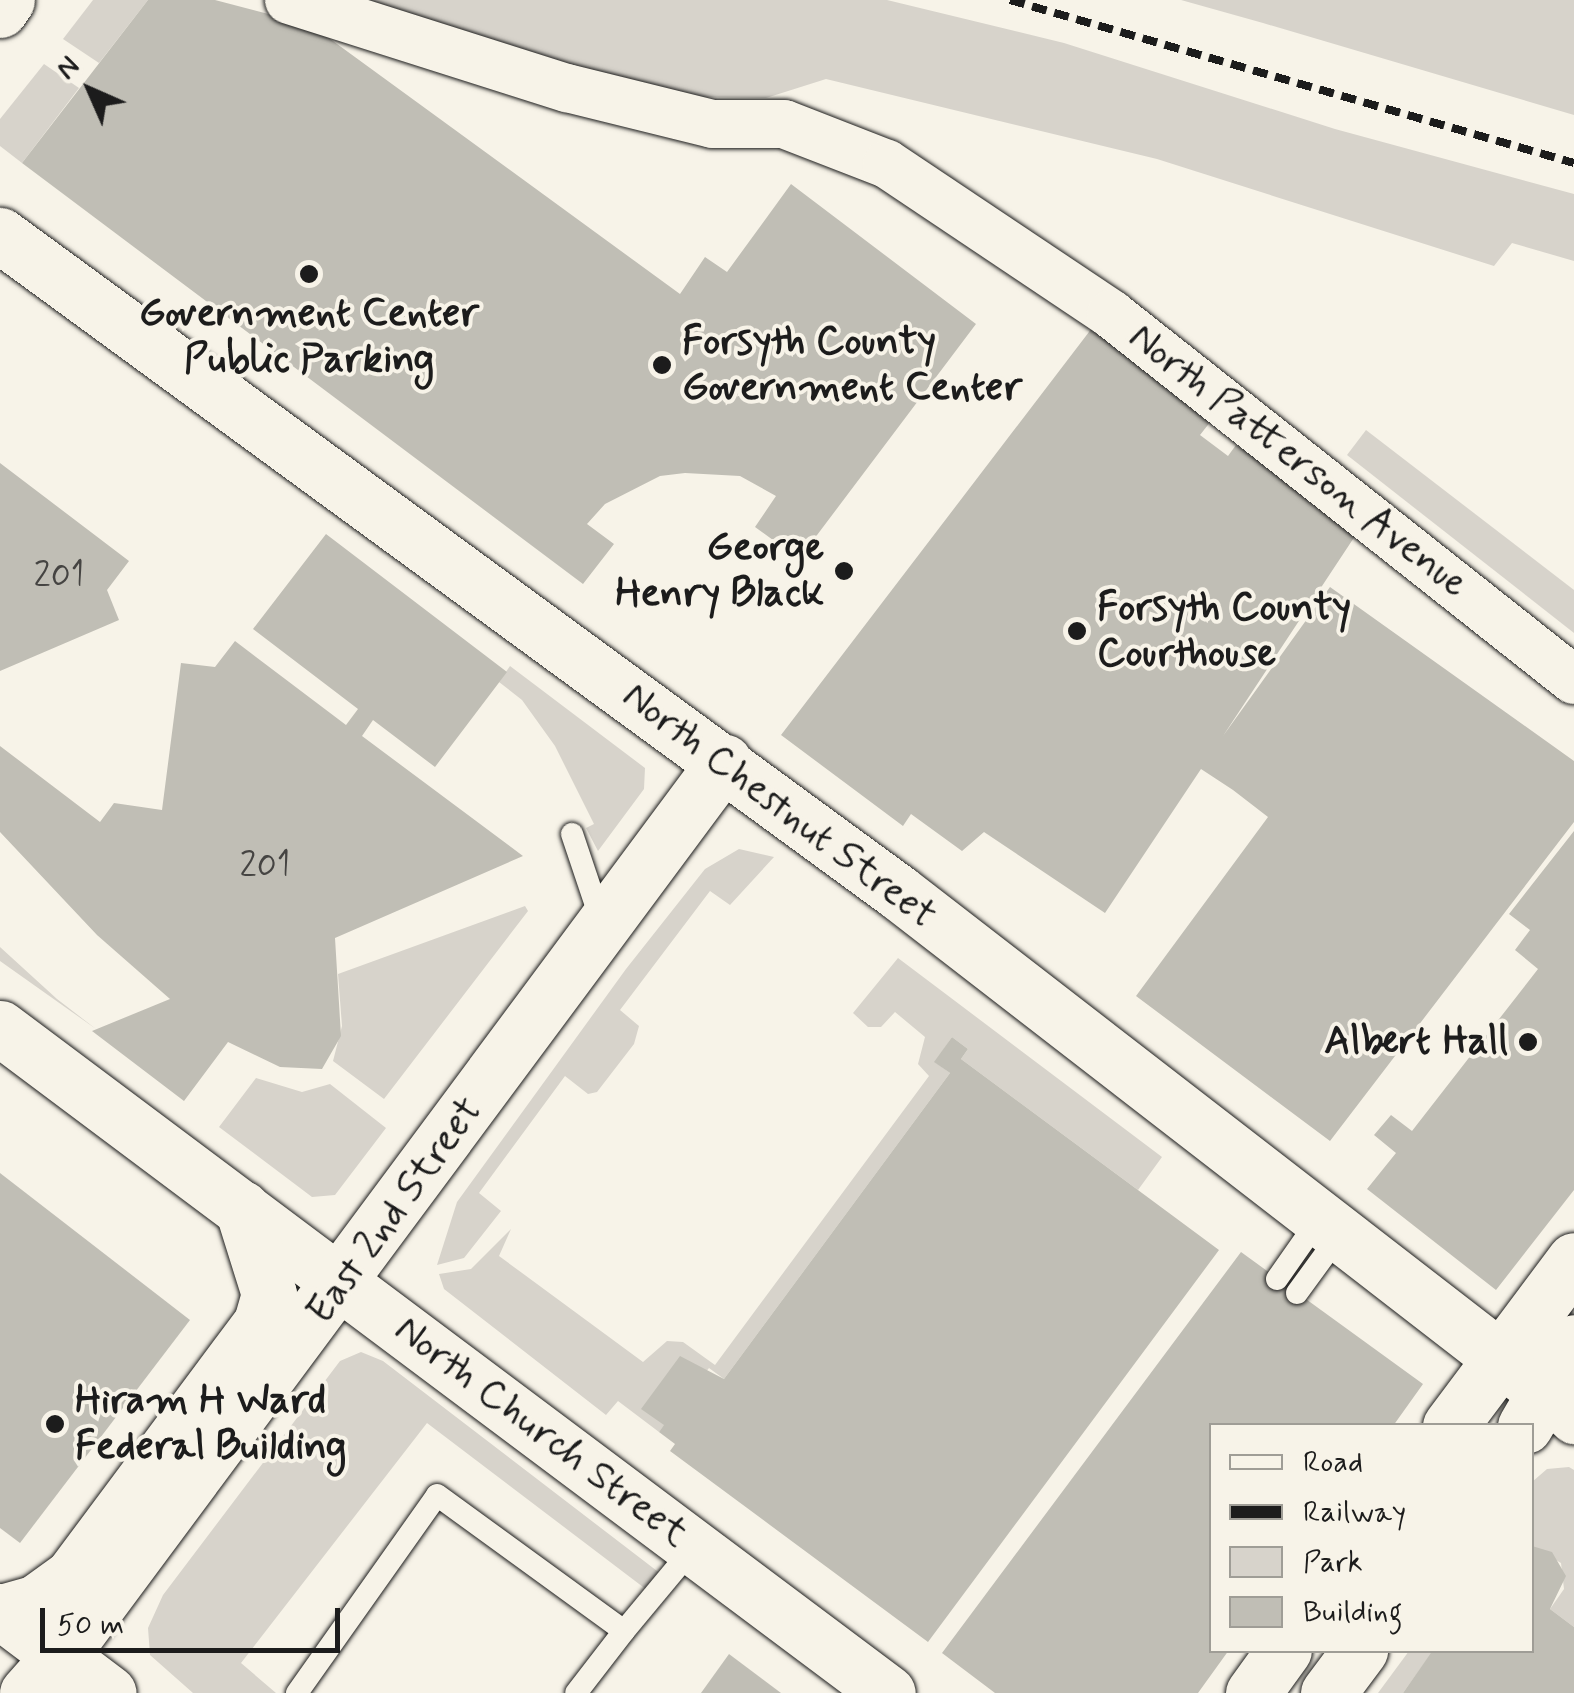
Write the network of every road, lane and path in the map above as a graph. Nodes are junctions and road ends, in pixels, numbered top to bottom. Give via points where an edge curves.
1 (8, 0) edge
2 (290, 0) edge
3 (0, 10) edge
4 (0, 235) edge
5 (1574, 680) edge
6 (724, 762) junction
7 (572, 834) dead end
8 (603, 928) junction
9 (0, 1028) edge
10 (242, 1208) junction
11 (1329, 1227) junction
12 (1574, 1260) edge
13 (343, 1283) junction
14 (1287, 1286) dead end
15 (1574, 1342) edge
16 (1500, 1358) junction
17 (1548, 1413) edge
18 (1452, 1423) edge
19 (694, 1546) junction
20 (1, 1611) edge
21 (624, 1632) junction
22 (1282, 1653) edge
23 (1358, 1653) edge
24 (43, 1674) edge
25 (109, 1693) edge
26 (298, 1693) edge
27 (576, 1693) edge
28 (888, 1693) edge
29 (1253, 1693) edge
30 (1328, 1693) edge

1 - 3 street
2 - 5 street, North Patterson Avenue via 676,115 713,124 784,124 887,164 1111,314
4 - 6 street, North Chestnut Street
6 - 8 street, East 2nd Street
6 - 11 street, North Chestnut Street
7 - 8 lane
8 - 13 street, East 2nd Street
9 - 10 street, North Church Street
10 - 13 street, North Church Street
10 - 20 street, East 2nd Street via 267,1282 261,1322 72,1576 36,1602
11 - 14 lane
11 - 16 street, North Chestnut Street
12 - 16 street
13 - 19 street, North Church Street
13 - 24 street, East 2nd Street
15 - 17 street
16 - 17 street, North Chestnut Street
16 - 18 street
19 - 21 lane
19 - 28 street, North Church Street
20 - 24 street
21 - 26 lane via 438,1495
21 - 27 lane
22 - 29 street
23 - 30 street
24 - 25 street

